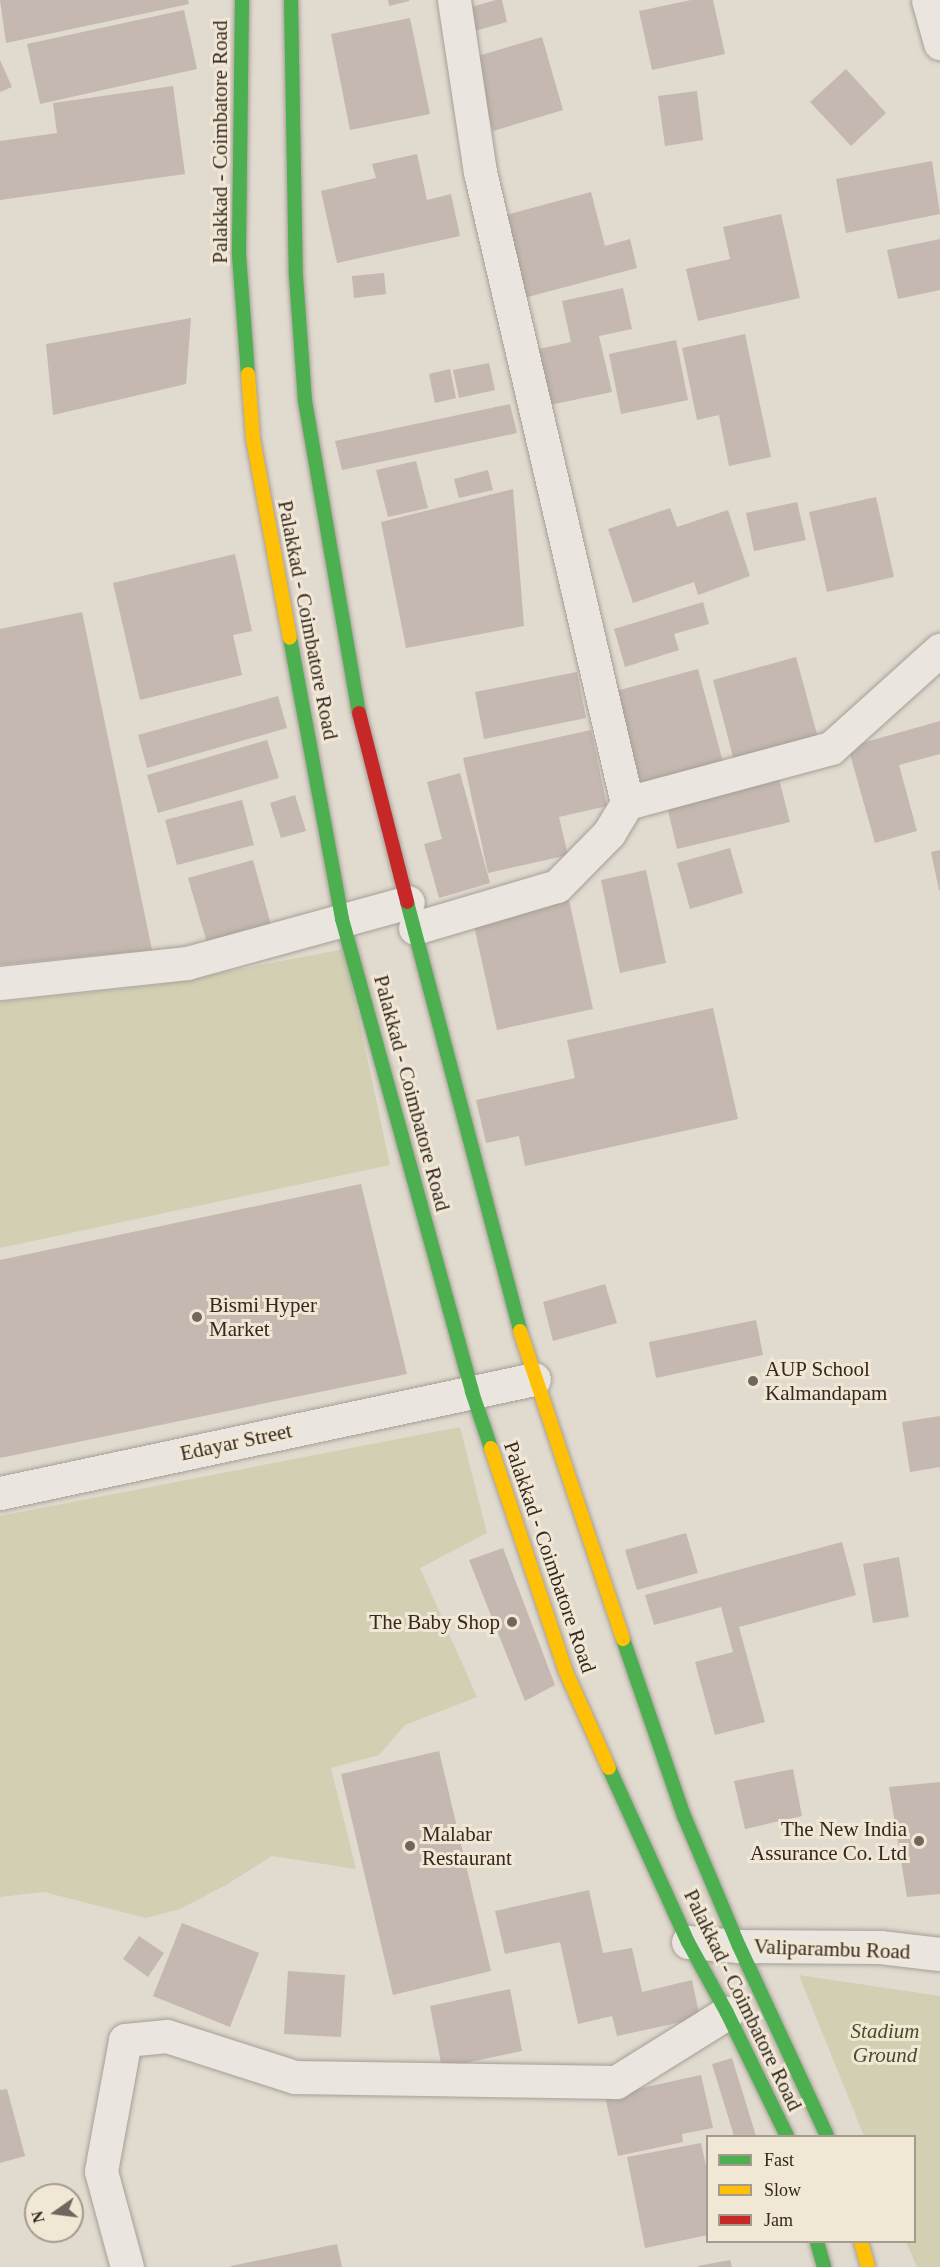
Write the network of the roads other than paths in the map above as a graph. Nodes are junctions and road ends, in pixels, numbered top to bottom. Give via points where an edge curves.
1 (242, 0) edge
2 (291, 0) edge
3 (454, 0) edge
4 (928, 0) edge
5 (940, 44) edge
6 (940, 650) edge
7 (627, 803) junction
8 (411, 915) junction
9 (342, 919) junction
10 (0, 983) edge
11 (534, 1379) junction
12 (472, 1392) junction
13 (0, 1493) edge
14 (688, 1942) junction
15 (740, 1946) junction
16 (940, 1954) edge
17 (727, 2013) junction
18 (787, 2135) edge
19 (827, 2135) edge
20 (818, 2243) edge
21 (862, 2243) edge
22 (127, 2267) edge
23 (824, 2267) edge
24 (868, 2267) edge

1 - 9 main road, Palakkad - Coimbatore Road via 239,255 253,439
2 - 8 main road, Palakkad - Coimbatore Road via 296,276 305,401 361,725
3 - 7 street via 480,172
4 - 5 street
6 - 7 street via 831,748
7 - 8 street via 609,833 556,886
8 - 9 street
8 - 11 main road, Palakkad - Coimbatore Road
9 - 10 street via 187,963
9 - 12 main road, Palakkad - Coimbatore Road
11 - 12 street, Edayar Street
11 - 15 main road, Palakkad - Coimbatore Road via 684,1816
12 - 13 street, Edayar Street
12 - 14 main road, Palakkad - Coimbatore Road via 566,1672
14 - 15 street, Valiparambu Road
14 - 17 main road, Palakkad - Coimbatore Road
15 - 16 street, Valiparambu Road via 880,1947
15 - 19 main road, Palakkad - Coimbatore Road
17 - 18 main road, Palakkad - Coimbatore Road
17 - 22 street via 616,2082 295,2077 166,2036 125,2040 101,2171
20 - 23 main road
21 - 24 main road

